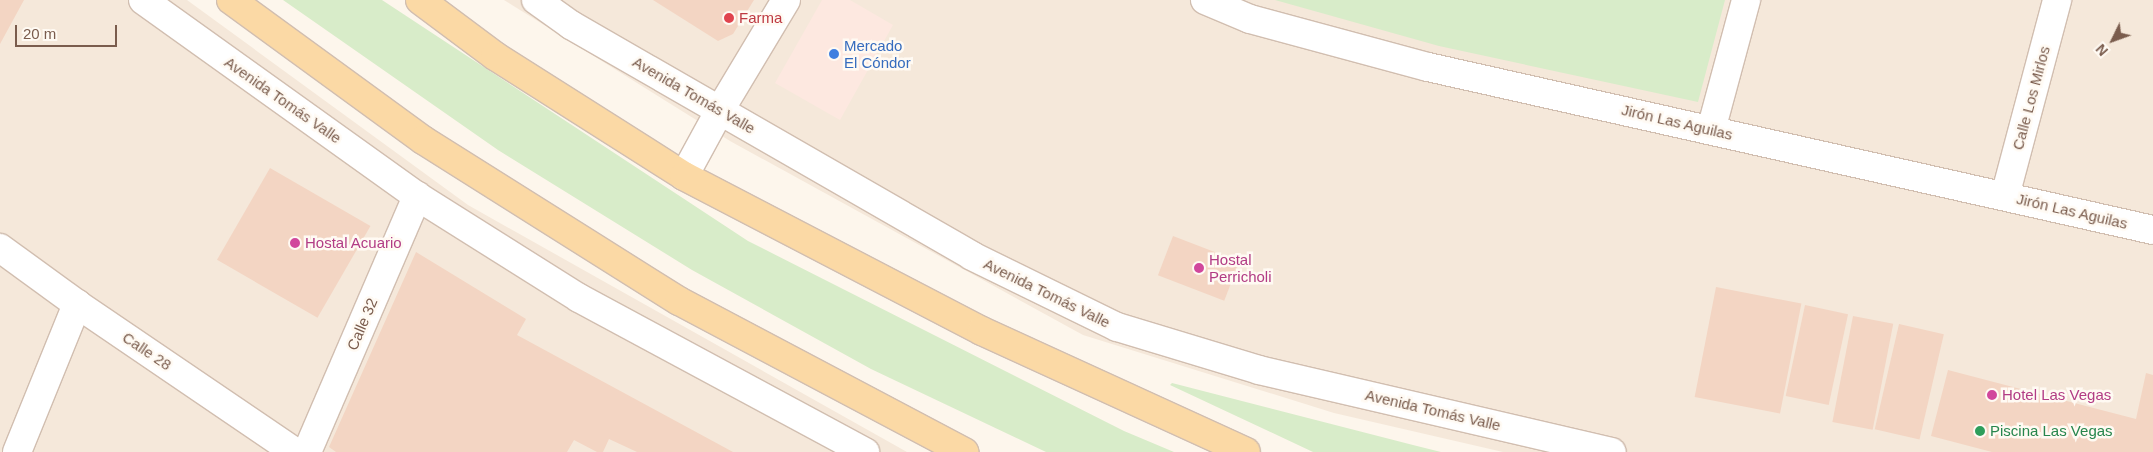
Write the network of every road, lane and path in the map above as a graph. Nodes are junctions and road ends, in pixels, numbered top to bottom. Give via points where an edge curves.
1 (143, 0) edge
2 (231, 0) edge
3 (420, 0) edge
4 (536, 0) edge
5 (786, 0) edge
6 (1205, 0) edge
7 (1746, 0) edge
8 (2056, 0) edge
9 (720, 110) junction
10 (1711, 130) junction
11 (684, 176) junction
12 (417, 196) junction
13 (2005, 196) junction
14 (2153, 230) edge
15 (0, 248) edge
16 (77, 304) junction
17 (17, 452) edge
18 (295, 452) edge
19 (307, 452) edge
20 (866, 452) edge
21 (964, 452) edge
22 (1246, 452) edge
23 (1612, 452) edge

1 - 12 street, Avenida Tomás Valle
2 - 21 main road via 423,140 679,301
3 - 11 main road via 495,56
4 - 9 street, Avenida Tomás Valle via 571,24
5 - 9 street
6 - 10 street, Jirón Las Aguilas via 1250,19 1428,67
7 - 10 street
8 - 13 street, Calle Los Mirlos
9 - 11 street
9 - 23 street, Avenida Tomás Valle via 972,256 1116,327 1259,370
10 - 13 street, Jirón Las Aguilas
11 - 22 main road via 982,331
12 - 19 street, Calle 32
12 - 20 street, Avenida Tomás Valle via 579,298
13 - 14 street, Jirón Las Aguilas
15 - 16 street, Calle 28
16 - 17 street
16 - 18 street, Calle 28

